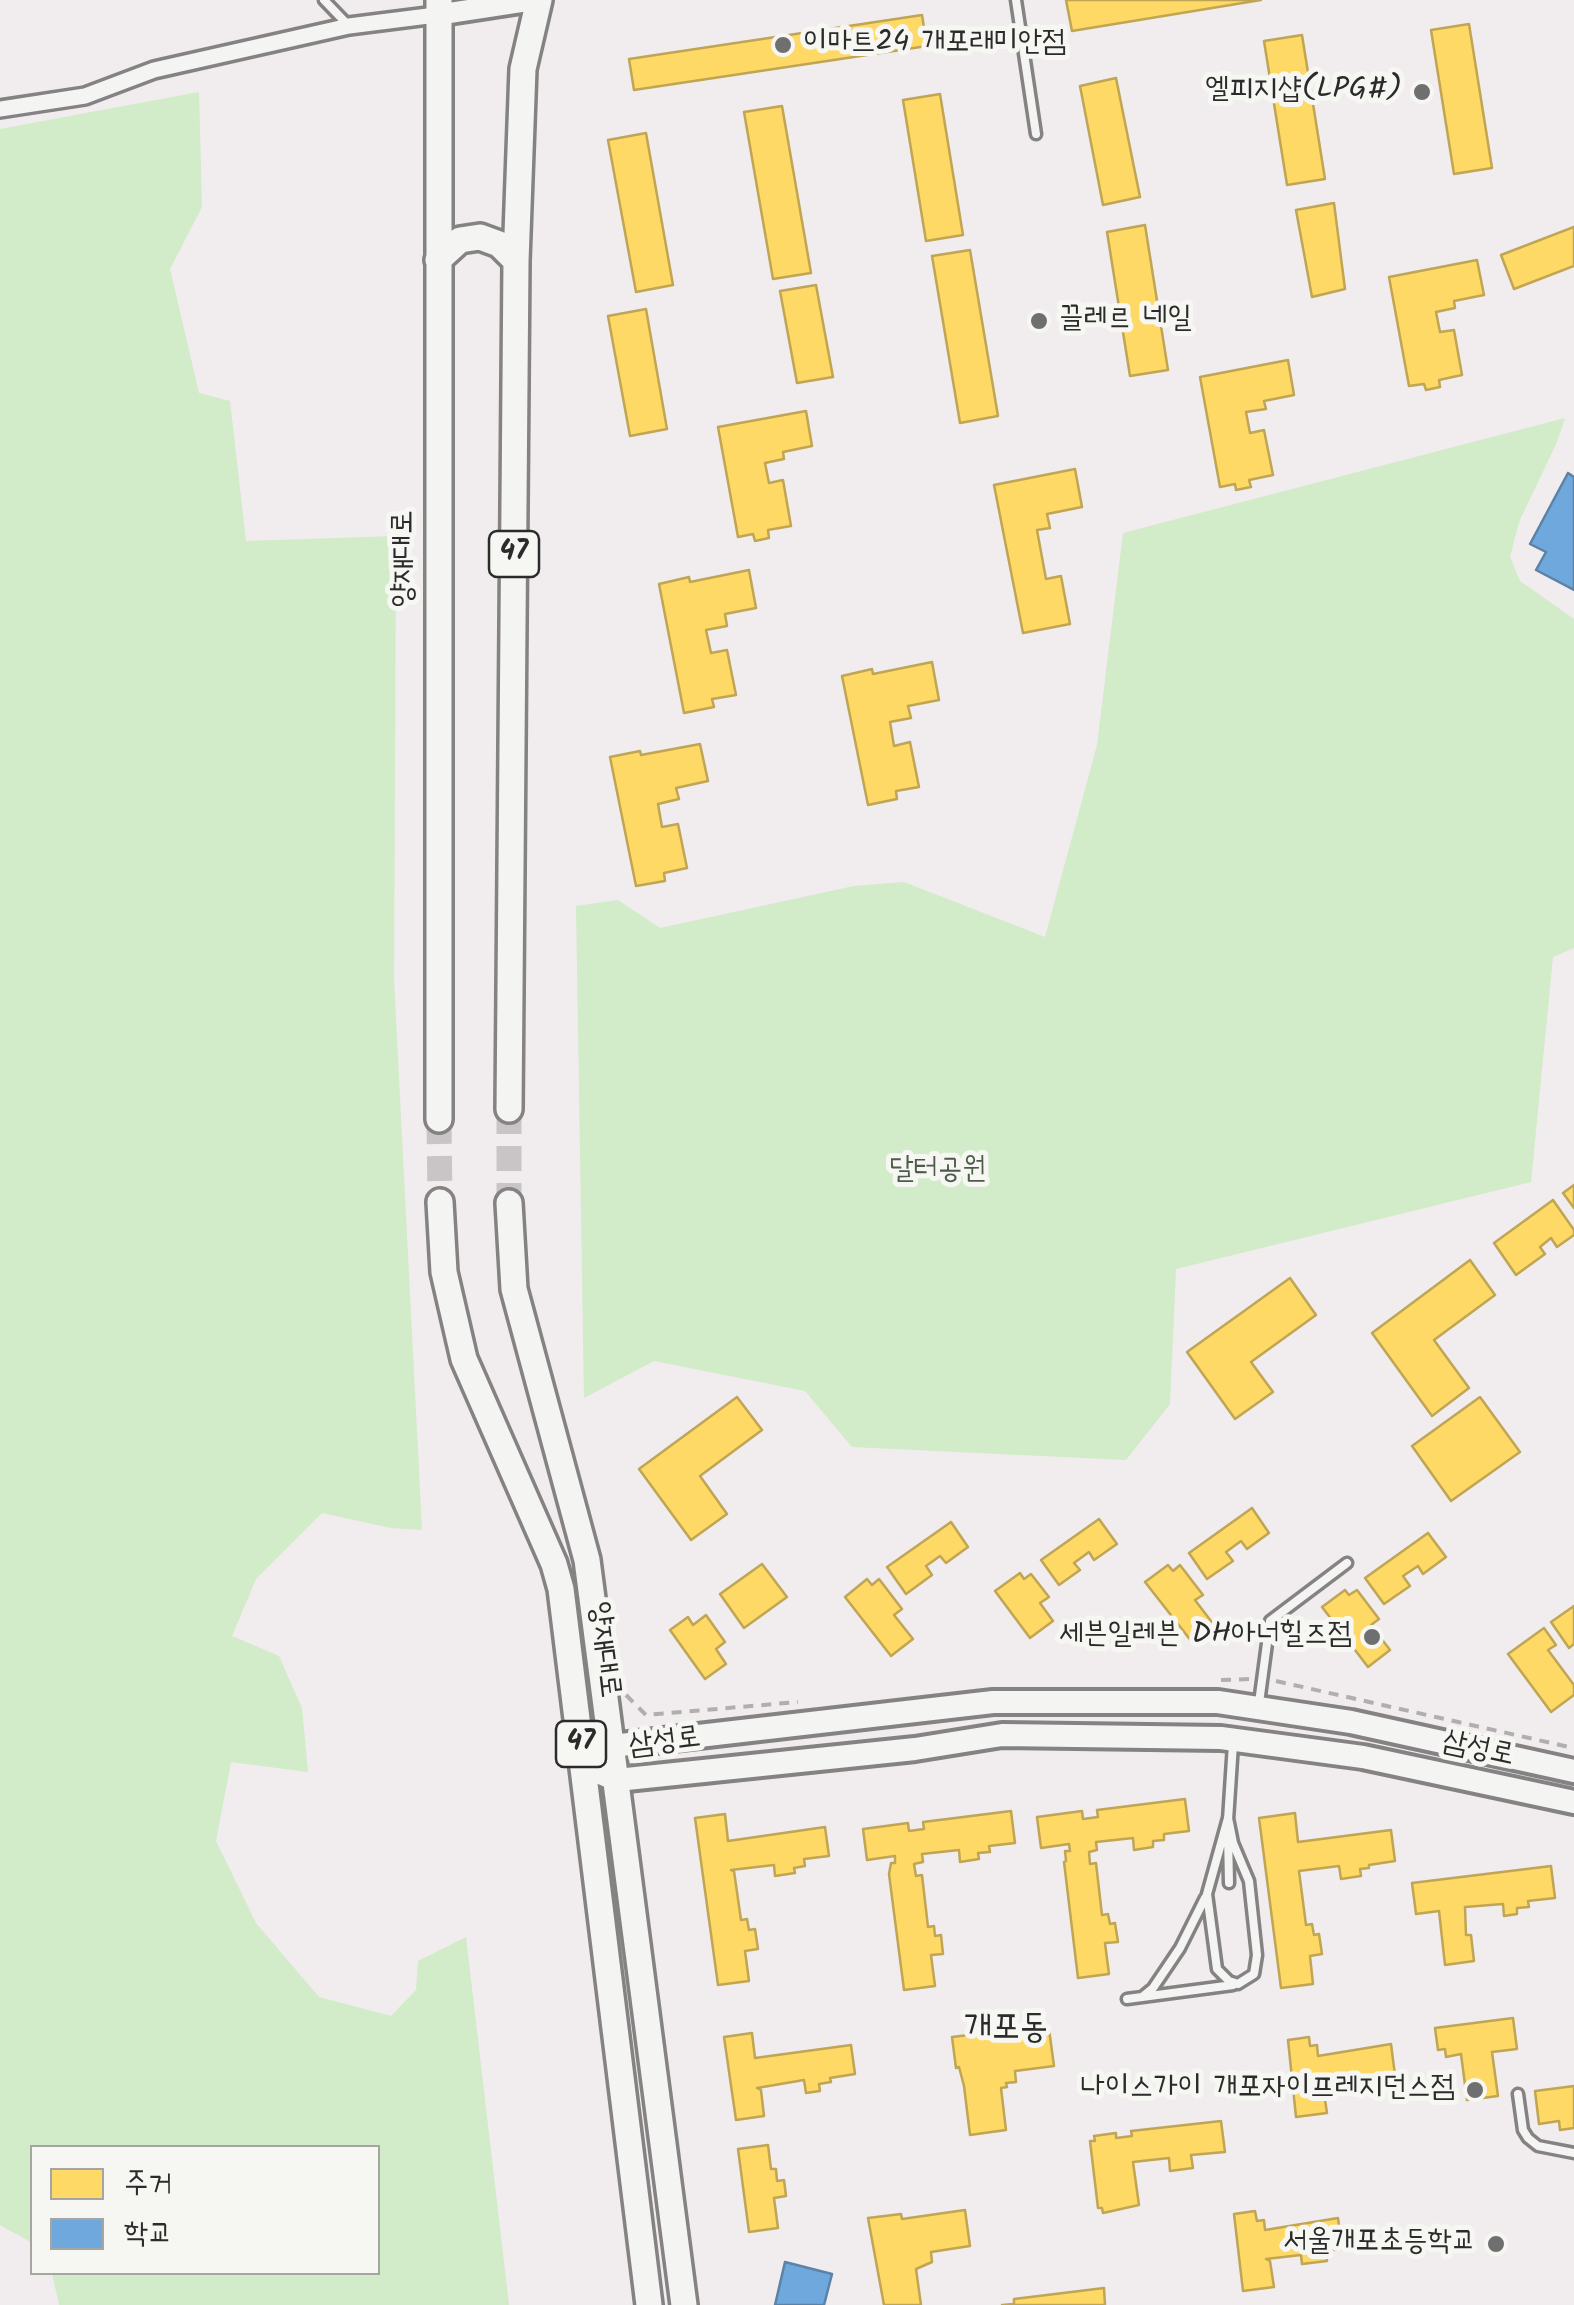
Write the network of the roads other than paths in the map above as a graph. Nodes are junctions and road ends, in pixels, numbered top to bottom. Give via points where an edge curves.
1 (324, 0) edge
2 (537, 0) edge
3 (1016, 0) edge
4 (438, 8) edge
5 (349, 26) junction
6 (0, 109) edge
7 (1036, 134) dead end
8 (438, 260) junction
9 (516, 261) junction
10 (509, 1110) tunnel mouth
11 (438, 1119) tunnel mouth
12 (440, 1202) tunnel mouth
13 (509, 1203) tunnel mouth
14 (1347, 1563) dead end
15 (1258, 1708) junction
16 (1233, 1740) junction
17 (612, 1746) junction
18 (584, 1766) junction
19 (1574, 1771) edge
20 (617, 1780) junction
21 (1574, 1802) edge
22 (1228, 1818) junction
23 (1229, 1884) dead end
24 (1207, 1894) junction
25 (1238, 1984) junction
26 (1142, 1997) junction
27 (1127, 1999) dead end
28 (1518, 2094) dead end
29 (1574, 2153) edge
30 (649, 2305) edge
31 (684, 2305) edge

1 - 5 lane
2 - 4 street
2 - 9 main road, 47 via 523,68
3 - 7 lane
4 - 5 street
4 - 8 main road, 양재대로
5 - 6 street via 154,70 84,96
8 - 9 main road via 460,240 480,237
8 - 11 main road, 양재대로
9 - 10 main road, 47
12 - 18 main road, 양재대로 / 47 via 444,1272 464,1359 561,1590
13 - 17 main road, 양재대로 / 47 via 514,1289 587,1560
14 - 15 lane via 1270,1621
15 - 17 main road, 삼성로 via 1218,1702 993,1702
15 - 19 main road, 삼성로
16 - 20 main road, 삼성로 via 1002,1735
16 - 21 main road, 삼성로 via 1363,1757
16 - 22 lane
17 - 18 main road, 삼성로
17 - 20 main road, 양재대로 / 47
18 - 20 main road, 삼성로
18 - 30 main road, 양재대로 / 47
20 - 31 main road, 양재대로 / 47
22 - 23 lane
22 - 24 lane
22 - 25 lane via 1249,1880 1257,1955 1254,1974
24 - 25 lane via 1217,1969
24 - 26 lane via 1180,1948
25 - 26 lane
26 - 27 lane
28 - 29 lane via 1528,2138

